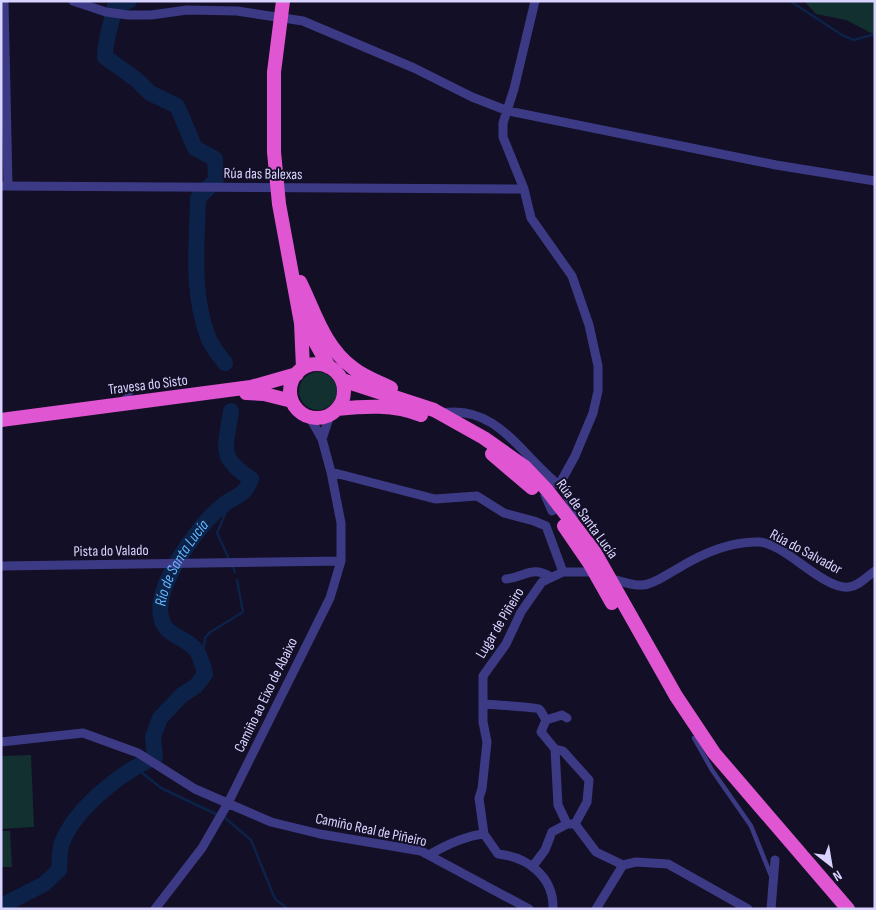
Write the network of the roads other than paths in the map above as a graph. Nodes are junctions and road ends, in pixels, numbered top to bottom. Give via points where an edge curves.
1 (4, 1) edge
2 (72, 1) edge
3 (283, 1) edge
4 (535, 1) edge
5 (508, 111) junction
6 (875, 181) edge
7 (4, 186) edge
8 (524, 189) junction
9 (291, 264) junction
10 (296, 290) junction
11 (329, 367) junction
12 (300, 371) junction
13 (342, 380) junction
14 (222, 383) dead end
15 (243, 389) junction
16 (131, 393) dead end
17 (292, 401) junction
18 (418, 409) junction
19 (334, 412) junction
20 (440, 413) junction
21 (470, 413) junction
22 (1, 416) edge
23 (309, 416) junction
24 (1, 420) edge
25 (492, 424) junction
26 (460, 425) junction
27 (1, 427) edge
28 (322, 439) junction
29 (331, 472) junction
30 (559, 485) junction
31 (552, 511) junction
32 (594, 551) junction
33 (342, 562) junction
34 (1, 566) edge
35 (875, 571) edge
36 (562, 572) junction
37 (594, 572) junction
38 (550, 577) junction
39 (506, 579) dead end
40 (610, 579) junction
41 (485, 704) junction
42 (567, 718) dead end
43 (546, 720) junction
44 (694, 738) junction
45 (1, 742) edge
46 (555, 749) junction
47 (224, 811) junction
48 (764, 812) junction
49 (571, 824) junction
50 (484, 834) junction
51 (429, 855) junction
52 (775, 860) dead end
53 (533, 866) junction
54 (623, 866) junction
55 (773, 882) junction
56 (155, 909) edge
57 (529, 909) edge
58 (553, 909) edge
59 (596, 909) edge
60 (748, 909) edge
61 (771, 909) edge
62 (837, 909) edge
63 (848, 909) edge
64 (854, 909) edge

1 - 7 street
2 - 5 street via 128,15 187,10 237,11 303,21
3 - 9 highway via 274,72 272,122 279,204
4 - 5 street
5 - 6 street via 766,163
5 - 8 street via 503,123 504,137
7 - 8 street, Rúa das Balexas
8 - 30 street via 532,218 572,276 589,325 598,366 598,392 593,413
9 - 10 highway
9 - 18 highway via 327,339 340,357 354,369 411,396
10 - 11 highway via 313,338
10 - 12 highway
11 - 12 highway via 312,365
11 - 13 highway
12 - 15 highway, Travesa do Sisto
12 - 17 highway via 291,392
13 - 18 highway, Rúa de Santa Lucía
13 - 19 highway via 344,395
14 - 15 lane
15 - 24 highway, Travesa do Sisto
16 - 22 lane via 121,400
17 - 23 highway
17 - 27 highway, Travesa do Sisto via 245,393
18 - 19 highway, Rúa de Santa Lucía via 373,406
18 - 20 highway, Rúa de Santa Lucía
18 - 26 street
18 - 31 highway, Rúa de Santa Lucía via 480,445 519,475
19 - 23 highway via 316,418
19 - 28 street
20 - 21 street
20 - 26 highway, Rúa de Santa Lucía
21 - 25 street
21 - 26 street via 463,416
23 - 28 street
25 - 26 street via 474,421
25 - 30 street via 530,455
26 - 31 street via 531,479 542,490
26 - 32 highway, Rúa de Santa Lucía via 525,467
28 - 29 street, Camiño ao Eixo de Abaixo
29 - 33 street, Camiño ao Eixo de Abaixo via 341,523
29 - 36 street via 434,499 477,496 504,513 546,526
30 - 32 lane
31 - 37 highway, Rúa de Santa Lucía
32 - 40 highway, Rúa de Santa Lucía
33 - 34 street, Pista do Valado
33 - 47 street, Camiño ao Eixo de Abaixo via 330,598
35 - 40 street, Rúa do Salvador via 856,586 848,588 833,584 772,546 758,542 725,546 696,557 644,585
36 - 37 street, Lugar de Piñeiro
36 - 38 street, Lugar de Piñeiro
37 - 44 highway, Rúa de Santa Lucía
38 - 39 street via 541,571 529,571 519,578
38 - 41 street, Lugar de Piñeiro via 531,596 506,644 483,676
40 - 48 highway, Rúa de Santa Lucía via 687,715
41 - 43 street via 517,708 529,706 538,709
41 - 50 street, Lugar de Piñeiro via 485,765 479,798
42 - 43 street via 562,715
43 - 46 street via 541,732
44 - 55 lane, Rúa de Santa Lucía via 750,826
44 - 62 highway, Rúa de Santa Lucía
45 - 47 street, Camiño Real de Piñeiro via 83,733 138,753
46 - 49 street via 558,805
46 - 49 street via 563,751 589,780 587,802
47 - 51 street, Camiño Real de Piñeiro
47 - 56 street, Camiño ao Eixo de Abaixo via 202,848
48 - 63 highway, Rúa de Santa Lucía
48 - 64 street, Rúa de Santa Lucía via 792,834
49 - 53 street via 552,832 545,850
49 - 54 street via 596,852
50 - 51 street via 473,835
50 - 53 street, Lugar de Piñeiro via 498,854 514,856
51 - 57 street, Camiño Real de Piñeiro
52 - 55 street
53 - 58 street, Lugar de Piñeiro via 553,894
54 - 59 street
54 - 60 street via 636,862 668,864
55 - 61 street

